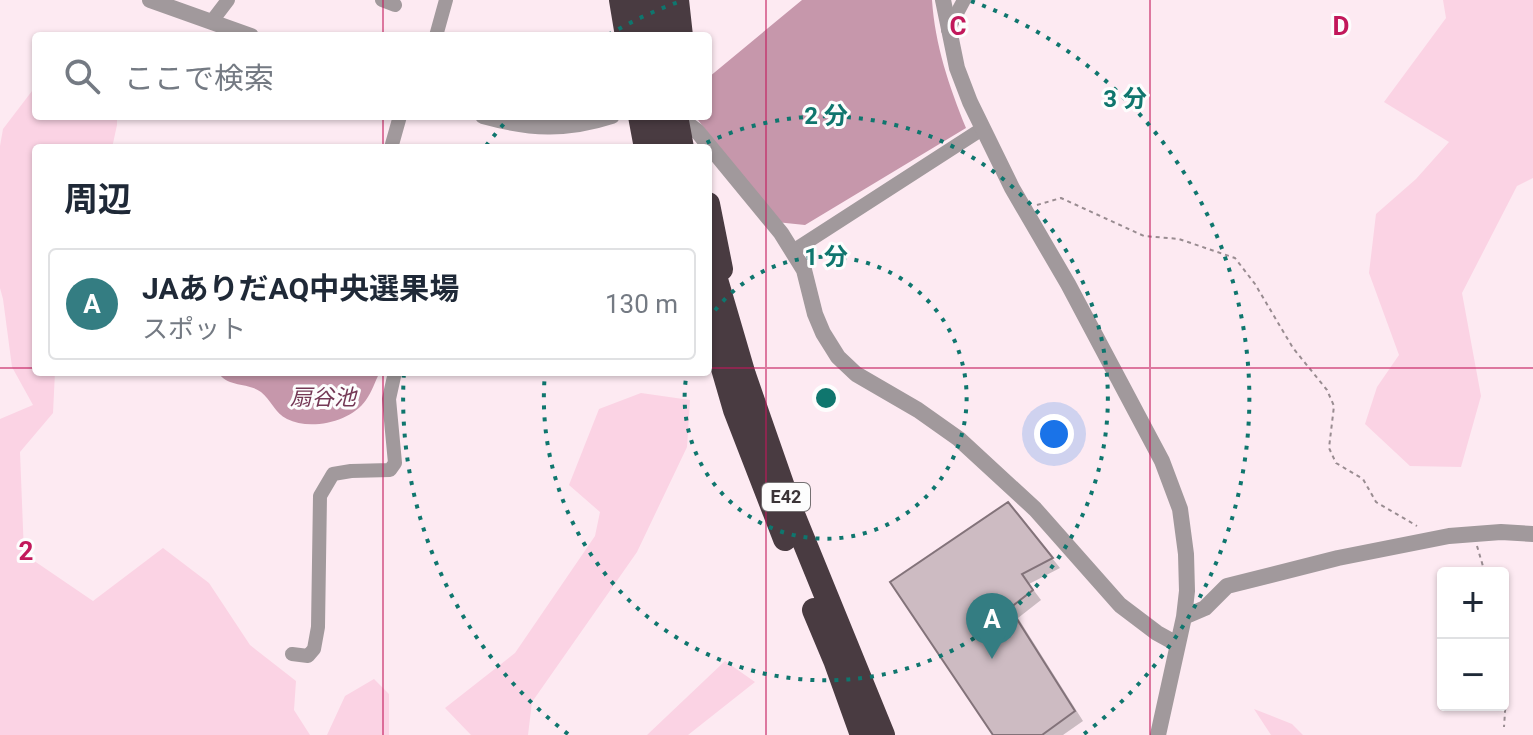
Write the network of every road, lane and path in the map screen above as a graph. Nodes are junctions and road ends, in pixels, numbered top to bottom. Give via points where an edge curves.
1 (150, 0) edge
2 (228, 0) edge
3 (446, 0) edge
4 (612, 0) edge
5 (621, 0) edge
6 (640, 0) edge
7 (657, 0) edge
8 (677, 0) edge
9 (685, 0) edge
10 (943, 0) edge
11 (964, 0) edge
12 (212, 21) junction
13 (948, 30) junction
14 (241, 32) edge
15 (437, 32) edge
16 (616, 32) edge
17 (626, 32) edge
18 (644, 32) edge
19 (661, 32) edge
20 (681, 32) edge
21 (688, 32) edge
22 (399, 120) edge
23 (503, 120) edge
24 (600, 120) edge
25 (641, 120) edge
26 (659, 120) edge
27 (677, 120) edge
28 (682, 120) edge
29 (693, 120) edge
30 (982, 129) junction
31 (392, 144) edge
32 (645, 144) edge
33 (663, 144) edge
34 (681, 144) edge
35 (696, 144) edge
36 (708, 144) edge
37 (712, 149) edge
38 (1024, 208) junction
39 (712, 246) edge
40 (793, 251) junction
41 (712, 331) edge
42 (712, 348) edge
43 (394, 376) edge
44 (735, 410) junction
45 (1474, 534) junction
46 (1533, 534) edge
47 (1437, 538) junction
48 (1483, 567) edge
49 (1184, 617) junction
50 (1177, 644) junction
51 (292, 654) dead end
52 (1505, 711) edge
53 (1504, 727) dead end
54 (862, 735) edge
55 (883, 735) edge
56 (1158, 735) edge

1 - 12 street
2 - 12 street
3 - 15 street
4 - 16 street
5 - 17 highway
6 - 18 highway
7 - 19 highway
8 - 20 highway
9 - 21 street
10 - 13 street
11 - 13 street
12 - 14 street
13 - 30 street
22 - 31 street
23 - 24 street via 537,127
25 - 32 highway
26 - 33 highway
27 - 34 highway
28 - 36 street
29 - 35 highway
30 - 38 street
30 - 40 street
37 - 40 street
38 - 47 path via 1061,198 1144,236 1179,239 1235,258 1327,390 1334,406 1329,448 1336,463 1363,479 1376,502
38 - 49 street via 1162,461 1180,509 1186,554
39 - 55 highway, E42 via 744,375 790,507
40 - 50 street via 823,333 838,357 959,439 1035,509 1120,605
41 - 44 highway, E42
42 - 44 highway
43 - 51 street via 389,399 395,463 390,470 333,474 320,496 318,627 308,656
44 - 54 highway, E42
45 - 46 street
45 - 47 street
45 - 48 path
47 - 49 street via 1227,586 1205,608
49 - 50 street
50 - 56 street
52 - 53 path

